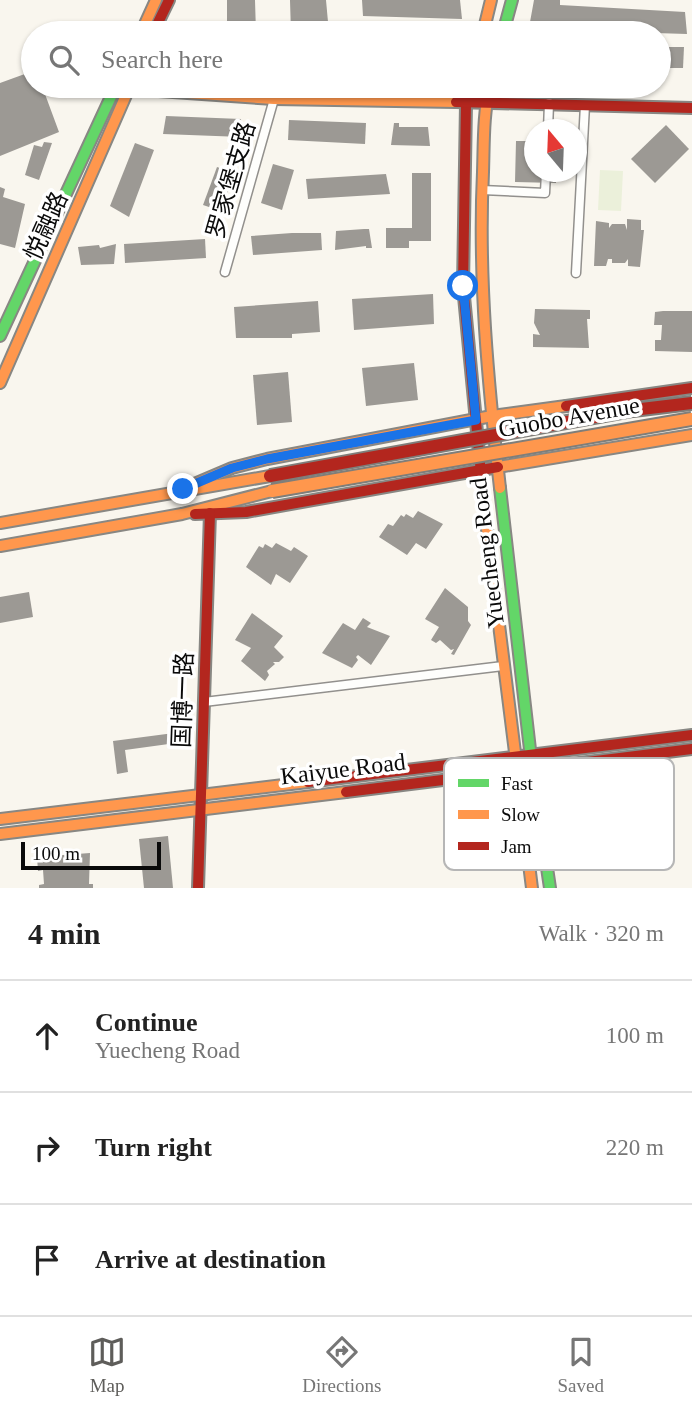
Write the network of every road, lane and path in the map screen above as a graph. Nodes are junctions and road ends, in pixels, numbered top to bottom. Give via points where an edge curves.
1 (156, 0) edge
2 (169, 0) edge
3 (491, 0) edge
4 (512, 0) edge
5 (146, 21) edge
6 (159, 21) edge
7 (486, 21) edge
8 (506, 21) edge
9 (117, 98) edge
10 (117, 98) edge
11 (261, 98) edge
12 (467, 98) edge
13 (487, 98) edge
14 (274, 99) junction
15 (486, 103) junction
16 (549, 103) junction
17 (466, 104) junction
18 (585, 105) junction
19 (692, 108) edge
20 (548, 119) edge
21 (546, 182) edge
22 (482, 190) junction
23 (225, 272) dead end
24 (576, 273) dead end
25 (0, 335) edge
26 (0, 383) edge
27 (692, 388) edge
28 (692, 403) edge
29 (492, 416) junction
30 (692, 419) edge
31 (476, 420) junction
32 (692, 435) edge
33 (498, 467) junction
34 (480, 471) junction
35 (183, 489) junction
36 (210, 513) junction
37 (182, 514) junction
38 (0, 523) edge
39 (0, 546) edge
40 (503, 666) junction
41 (204, 702) junction
42 (692, 735) edge
43 (692, 749) edge
44 (513, 758) edge
45 (532, 758) edge
46 (545, 758) edge
47 (561, 758) edge
48 (444, 770) edge
49 (444, 773) edge
50 (201, 793) junction
51 (200, 807) junction
52 (0, 819) edge
53 (0, 834) edge
54 (529, 870) edge
55 (547, 870) edge
56 (198, 888) edge
57 (531, 888) edge
58 (550, 888) edge

1 - 5 main road
2 - 6 main road
3 - 7 main road
4 - 8 main road
9 - 25 main road, 悦融路
10 - 26 main road, 悦融路
11 - 14 main road
12 - 17 main road, Yuecheng Road
13 - 15 main road, Yuecheng Road
14 - 17 main road
14 - 23 street, 罗家堡支路
15 - 16 main road
15 - 17 main road
15 - 22 main road, Yuecheng Road
16 - 18 main road
16 - 20 street
17 - 31 main road, Yuecheng Road via 463,286
18 - 19 main road
18 - 24 street
21 - 22 street via 545,193
22 - 29 main road, Yuecheng Road via 482,283
27 - 29 main road
28 - 35 main road, Guobo Avenue, bridge
29 - 31 main road
29 - 33 main road, Yuecheng Road
30 - 37 main road, Guobo Avenue, bridge via 272,491
31 - 34 main road, Yuecheng Road
31 - 35 main road via 267,459
32 - 33 main road
33 - 34 main road
33 - 45 main road, Yuecheng Road
34 - 36 main road via 246,512
34 - 40 main road, Yuecheng Road
35 - 38 main road, Guobo Avenue
36 - 37 main road
36 - 41 main road, 国博一路
37 - 39 main road, Guobo Avenue
40 - 41 street
40 - 44 main road, Yuecheng Road
41 - 50 main road, 国博一路
42 - 46 main road, Kaiyue Road
43 - 47 main road, Kaiyue Road
48 - 50 main road, Kaiyue Road
49 - 51 main road, Kaiyue Road
50 - 51 main road, 国博一路
50 - 52 main road, Kaiyue Road
51 - 53 main road, Kaiyue Road
51 - 56 main road, 国博一路
54 - 57 main road, Yuecheng Road
55 - 58 main road, Yuecheng Road

